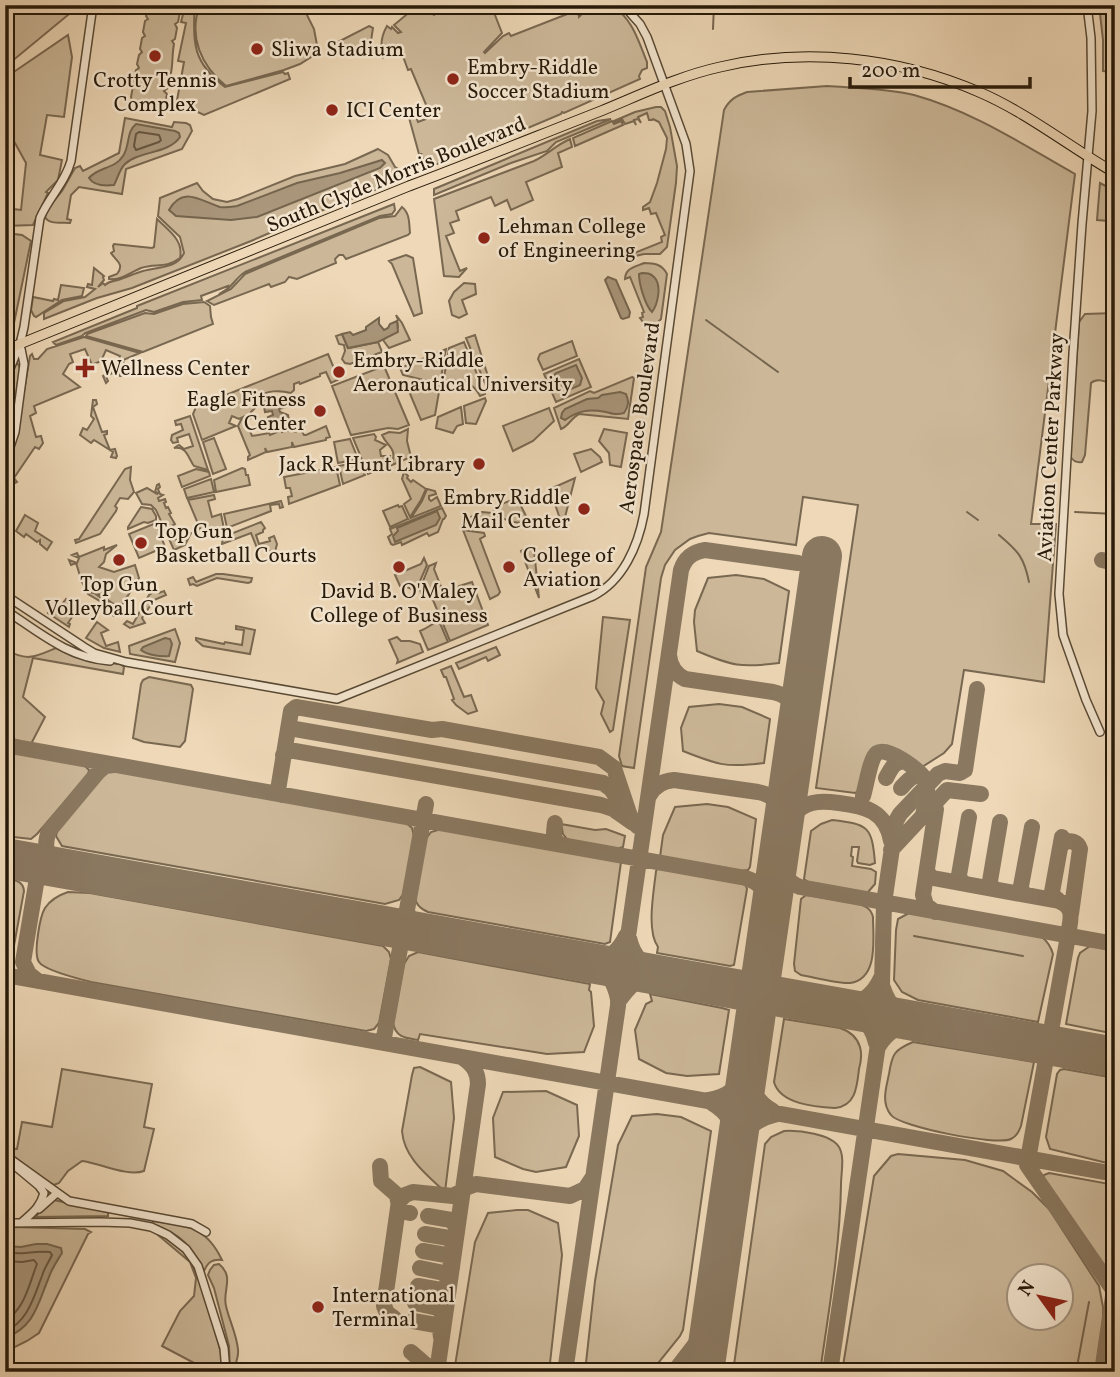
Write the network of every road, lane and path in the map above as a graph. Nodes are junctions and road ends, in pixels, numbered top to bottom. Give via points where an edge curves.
1 (93, 5) edge
2 (623, 5) edge
3 (1087, 5) edge
4 (665, 85) junction
5 (1088, 158) junction
6 (1115, 173) edge
7 (20, 344) junction
8 (5, 350) edge
9 (5, 395) edge
10 (5, 462) edge
11 (5, 594) edge
12 (5, 610) edge
13 (36, 616) junction
14 (29, 625) junction
15 (127, 662) junction
16 (1100, 732) dead end
17 (8, 1157) edge
18 (57, 1193) junction
19 (36, 1210) junction
20 (5, 1223) edge
21 (22, 1223) junction
22 (206, 1232) dead end
23 (226, 1372) edge

1 - 7 street via 70,162 40,218
2 - 4 street, Aerospace Boulevard via 640,24
3 - 5 street, Aviation Center Parkway via 1092,111
4 - 5 main road, South Clyde Morris Boulevard via 717,67 760,60 816,57 886,64 981,93
4 - 7 main road, South Clyde Morris Boulevard
4 - 15 street, Aerospace Boulevard via 686,144 688,184 644,514 625,565 612,584 593,596 337,699
5 - 6 main road, South Clyde Morris Boulevard
5 - 16 street, Aviation Center Parkway via 1059,594 1063,635
7 - 8 main road, South Clyde Morris Boulevard
7 - 9 street
7 - 10 street via 24,364 15,432
11 - 13 street, Aerospace Boulevard
12 - 14 street, Aerospace Boulevard
13 - 14 street
13 - 15 street, Aerospace Boulevard via 94,653
14 - 15 street, Aerospace Boulevard via 80,656
17 - 18 street
17 - 19 street via 44,1193
18 - 19 street
18 - 22 street via 69,1201 192,1224
19 - 21 street
20 - 21 street
21 - 23 street via 130,1223 169,1235 198,1266 224,1348

